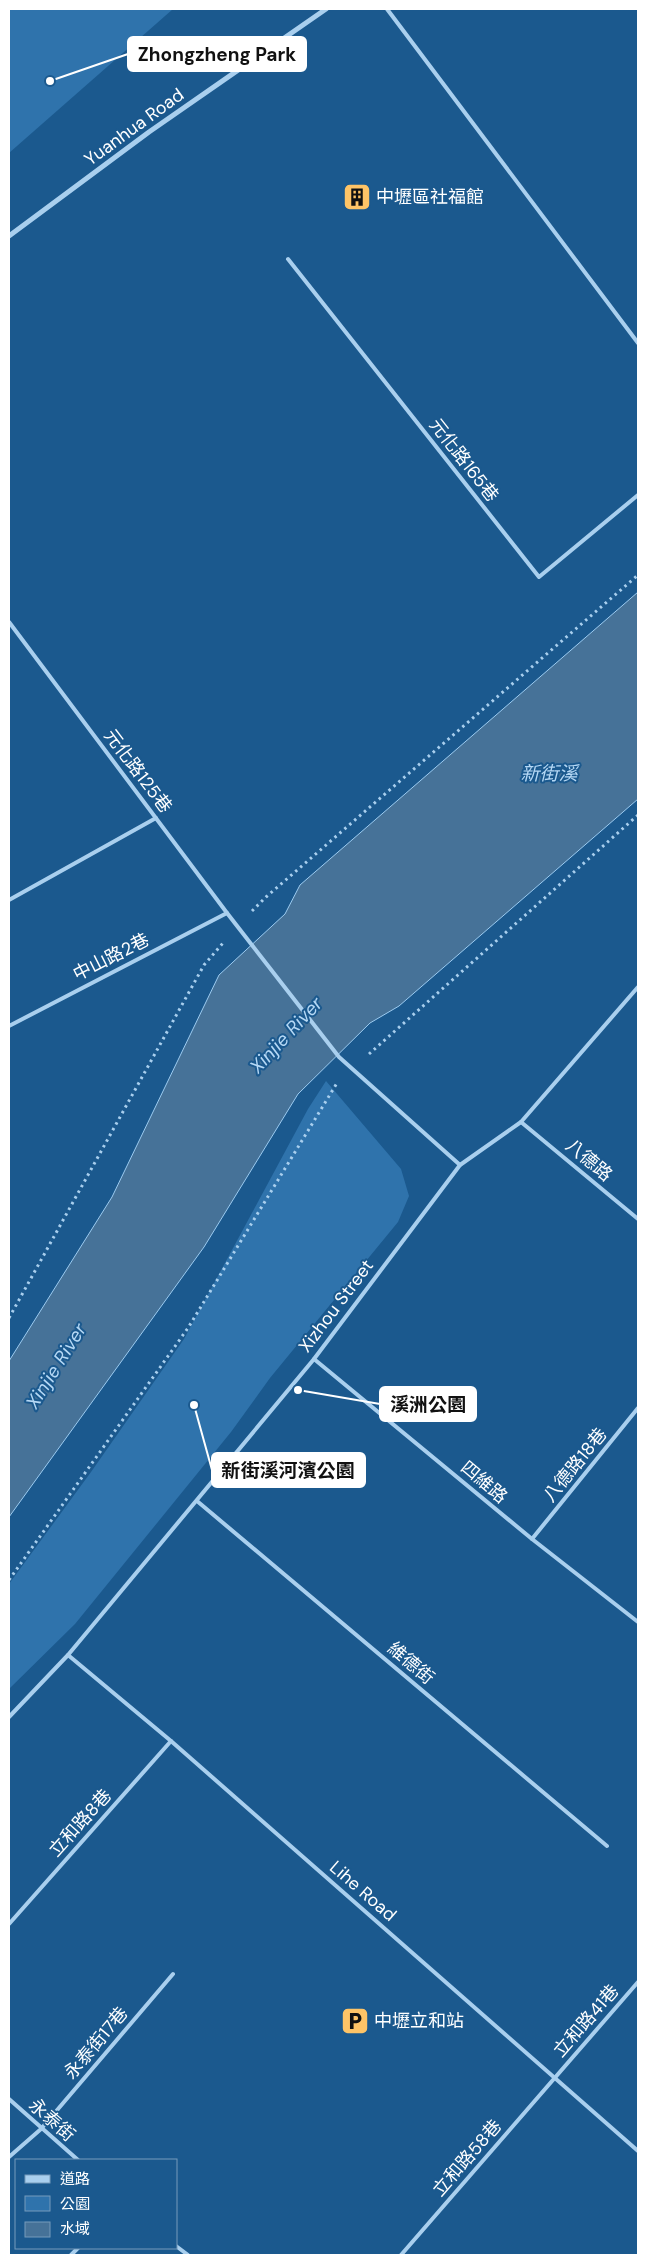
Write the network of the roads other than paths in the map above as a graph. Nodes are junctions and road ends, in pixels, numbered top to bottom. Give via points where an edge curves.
1 (326, 9) edge
2 (387, 9) edge
3 (9, 236) edge
4 (288, 259) dead end
5 (638, 344) edge
6 (638, 495) edge
7 (9, 622) edge
8 (156, 818) junction
9 (9, 900) edge
10 (227, 913) junction
11 (638, 987) edge
12 (9, 1026) edge
13 (521, 1122) junction
14 (460, 1165) junction
15 (638, 1219) edge
16 (314, 1359) junction
17 (638, 1408) edge
18 (196, 1501) junction
19 (532, 1539) junction
20 (638, 1622) edge
21 (68, 1654) junction
22 (9, 1717) edge
23 (171, 1741) junction
24 (607, 1846) dead end
25 (9, 1924) edge
26 (173, 1974) dead end
27 (638, 1982) edge
28 (554, 2078) junction
29 (9, 2099) edge
30 (41, 2129) junction
31 (638, 2151) edge
32 (9, 2156) edge
33 (77, 2159) edge
34 (401, 2255) edge

1 - 3 street, Yuanhua Road via 149,132
2 - 5 lane
4 - 6 lane, 元化路165巷 via 539,577
7 - 8 lane, 元化路125巷
8 - 9 lane
8 - 10 lane, 元化路125巷
10 - 12 lane, 中山路2巷
10 - 14 lane, 元化路125巷 via 340,1057
11 - 13 lane, Xizhou Street
13 - 14 lane, Xizhou Street
13 - 15 lane, 八德路
14 - 16 lane, Xizhou Street
16 - 18 lane, Xizhou Street
16 - 19 lane, 四維路
17 - 19 lane, 八德路18巷
18 - 21 lane, Xizhou Street
18 - 24 lane, 維德街
19 - 20 lane, 四維路
21 - 22 lane, Xizhou Street
21 - 23 lane, Lihe Road
23 - 25 lane, 立和路8巷
23 - 28 lane, Lihe Road
26 - 30 lane, 永泰街17巷
27 - 28 lane, 立和路41巷
28 - 31 lane, Lihe Road
28 - 34 lane, 立和路58巷
29 - 30 lane, 永泰街
30 - 32 lane, 永泰街17巷
30 - 33 lane, 永泰街

